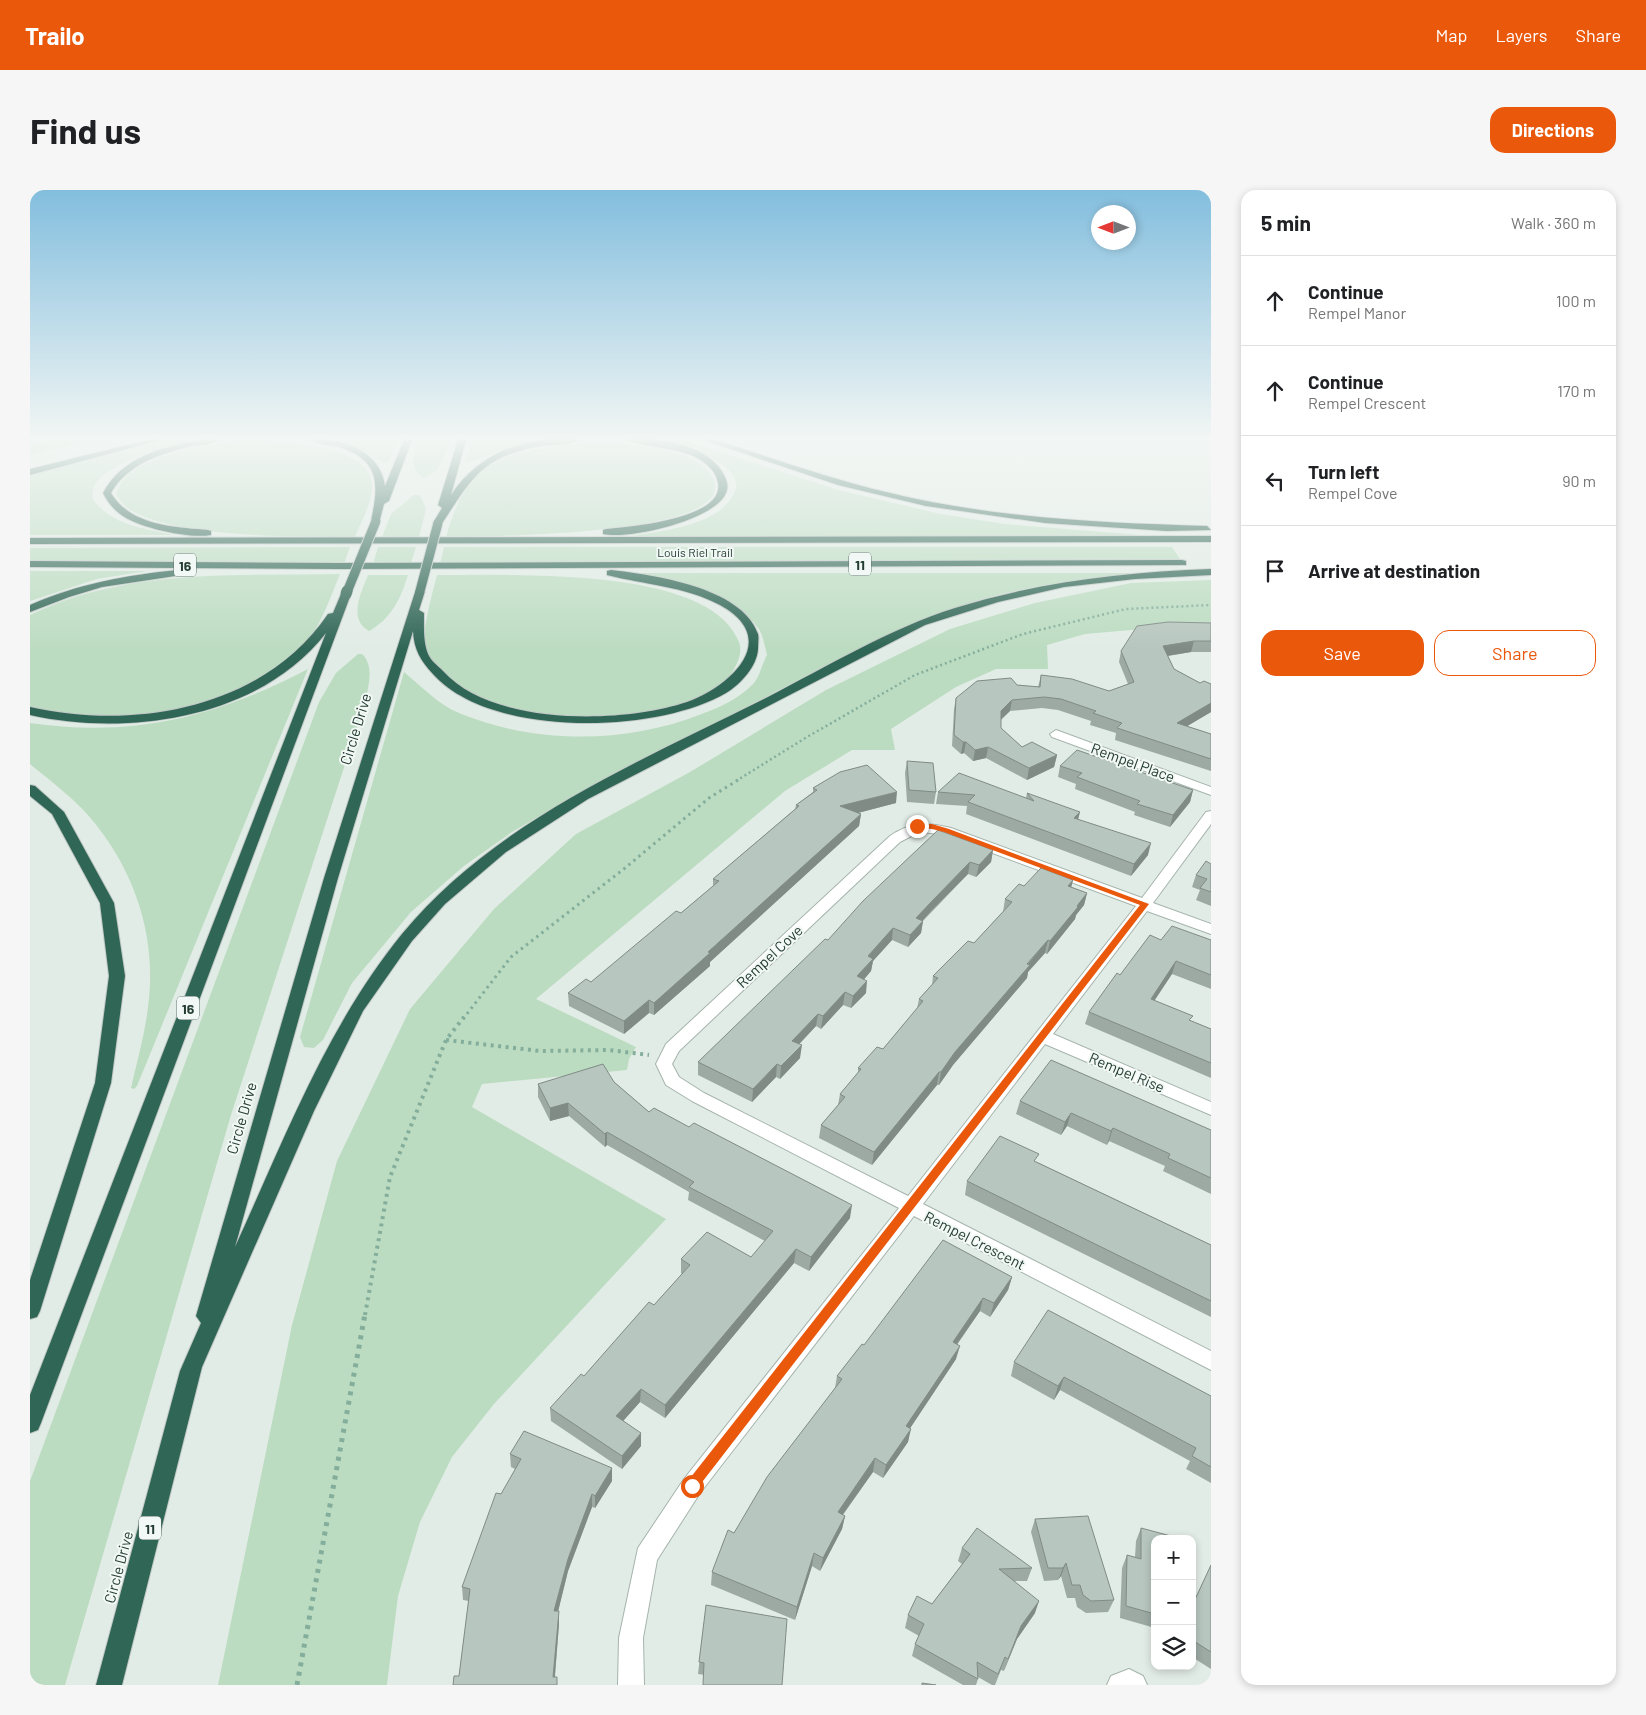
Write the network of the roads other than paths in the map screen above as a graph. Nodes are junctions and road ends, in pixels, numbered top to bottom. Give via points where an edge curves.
1 (120, 510) edge
2 (378, 510) edge
3 (380, 510) edge
4 (442, 510) edge
5 (447, 510) edge
6 (700, 510) edge
7 (967, 510) edge
8 (376, 521) junction
9 (438, 523) junction
10 (1211, 530) edge
11 (1211, 539) edge
12 (30, 540) edge
13 (404, 540) junction
14 (341, 541) junction
15 (30, 564) edge
16 (1211, 564) edge
17 (339, 566) junction
18 (510, 566) junction
19 (1211, 572) edge
20 (420, 591) junction
21 (346, 594) junction
22 (30, 608) edge
23 (30, 711) edge
24 (1056, 734) dead end
25 (30, 789) edge
26 (1211, 791) edge
27 (1211, 815) edge
28 (1145, 904) junction
29 (1211, 929) edge
30 (1042, 1036) junction
31 (1211, 1109) edge
32 (911, 1206) junction
33 (30, 1312) edge
34 (1211, 1362) edge
35 (190, 1371) junction
36 (30, 1423) edge
37 (109, 1685) edge
38 (632, 1685) edge
39 (1120, 1685) edge
40 (1134, 1685) edge

1 - 14 highway via 142,521 178,529
2 - 8 highway
3 - 8 highway, 16
4 - 9 highway, Circle Drive
5 - 9 highway
6 - 13 highway via 643,528 599,533
7 - 10 highway via 1071,523
8 - 21 highway, 16, bridge
9 - 20 highway, Circle Drive, bridge
11 - 13 highway, Louis Riel Trail / 11
12 - 14 highway, 16
13 - 14 highway, Louis Riel Trail / 11
15 - 17 highway, 16
16 - 18 highway, Louis Riel Trail / 11
17 - 18 highway, 16
17 - 22 highway via 193,572 136,578 78,590
18 - 20 highway via 588,570 640,577 705,594 736,612 747,624 754,647 751,659 736,680 722,691 690,705 658,713 602,720 519,713 474,700 442,681 434,672 418,638
19 - 35 highway via 1135,575 1059,584 977,603 922,623 583,796 501,849 434,908 407,938 356,1010 305,1111
20 - 35 highway, Circle Drive via 331,878
21 - 23 highway via 309,647 295,660 238,693 180,712 128,719 69,719
21 - 36 highway, 16
24 - 26 street, Rempel Place
25 - 33 highway via 57,812 107,903 117,976 103,1082
27 - 28 street, Rempel Crescent
28 - 29 street
28 - 30 street, Rempel Crescent
28 - 32 street, Rempel Cove via 932,826 917,826 895,839 672,1048 664,1064 672,1081
30 - 31 street, Rempel Rise
30 - 32 street, Rempel Crescent
32 - 34 street, Rempel Crescent
32 - 38 street via 692,1486 646,1556 632,1638
35 - 37 highway, Circle Drive / 11
39 - 40 street via 1129,1682

